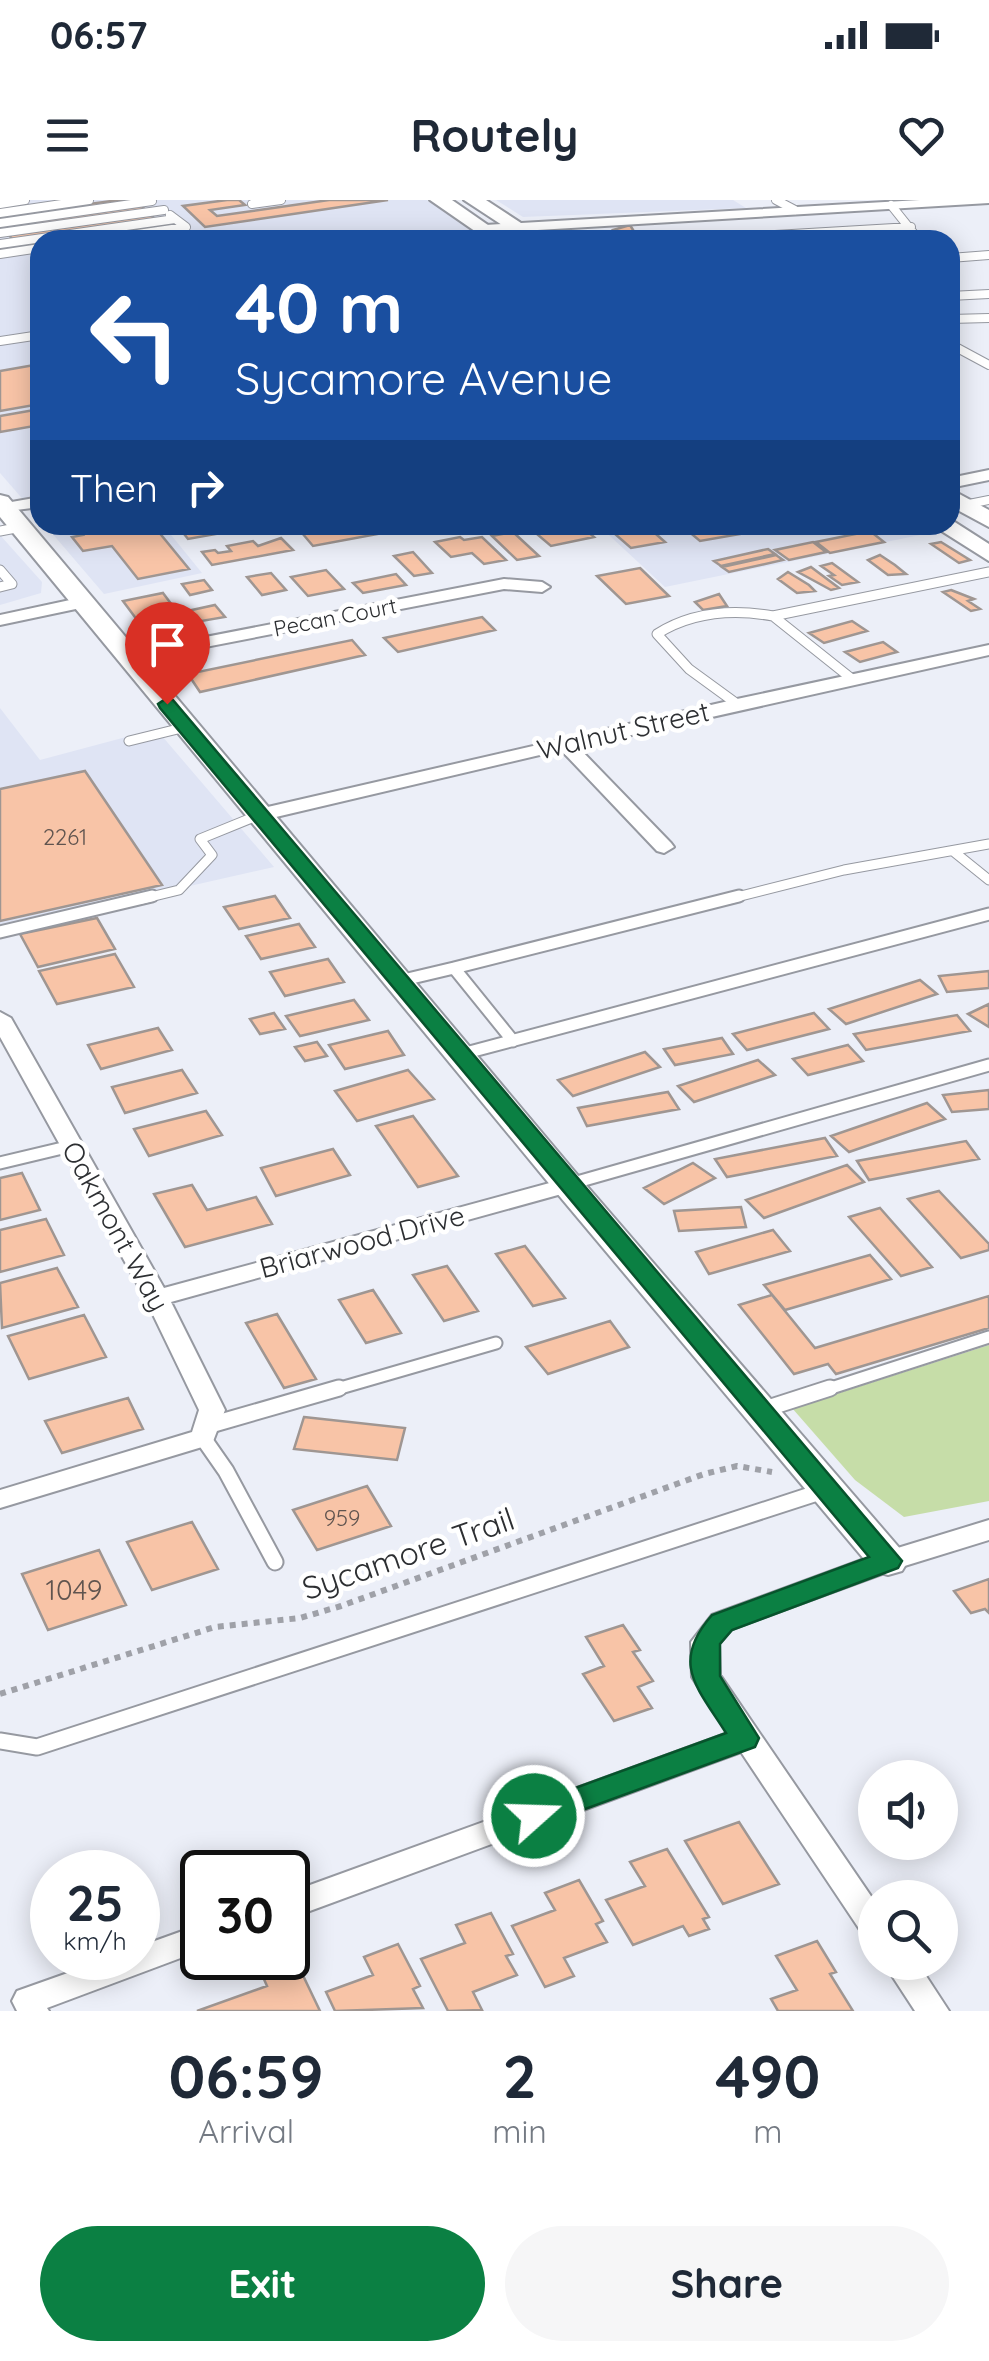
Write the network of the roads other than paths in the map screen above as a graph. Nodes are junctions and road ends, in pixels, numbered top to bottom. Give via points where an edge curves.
1 (24, 200) edge
2 (89, 200) edge
3 (282, 200) edge
4 (439, 200) edge
5 (473, 200) edge
6 (776, 200) edge
7 (152, 201) edge
8 (987, 201) edge
9 (858, 203) edge
10 (0, 204) edge
11 (252, 204) dead end
12 (891, 205) junction
13 (164, 210) junction
14 (795, 210) junction
15 (0, 213) edge
16 (175, 218) junction
17 (0, 223) edge
18 (912, 227) junction
19 (94, 230) edge
20 (165, 230) edge
21 (497, 230) edge
22 (499, 230) edge
23 (528, 230) edge
24 (861, 230) edge
25 (913, 230) edge
26 (0, 233) edge
27 (30, 240) edge
28 (0, 244) edge
29 (30, 250) edge
30 (0, 254) edge
31 (989, 255) edge
32 (960, 257) edge
33 (989, 294) edge
34 (960, 295) edge
35 (989, 318) edge
36 (960, 319) edge
37 (973, 319) junction
38 (989, 328) edge
39 (30, 336) edge
40 (0, 341) edge
41 (960, 349) edge
42 (989, 364) edge
43 (989, 476) edge
44 (960, 481) edge
45 (960, 500) edge
46 (989, 500) edge
47 (960, 502) edge
48 (13, 514) edge
49 (989, 520) edge
50 (960, 535) edge
51 (989, 554) edge
52 (0, 570) edge
53 (989, 572) edge
54 (0, 587) edge
55 (542, 587) dead end
56 (84, 602) junction
57 (773, 616) junction
58 (0, 620) edge
59 (989, 650) edge
60 (128, 657) junction
61 (852, 679) junction
62 (736, 704) junction
63 (186, 727) junction
64 (129, 741) dead end
65 (565, 744) junction
66 (258, 815) junction
67 (989, 844) edge
68 (664, 846) dead end
69 (954, 850) junction
70 (989, 880) edge
71 (989, 914) edge
72 (0, 932) edge
73 (454, 968) junction
74 (398, 982) junction
75 (0, 1018) edge
76 (513, 1041) junction
77 (459, 1054) junction
78 (989, 1065) edge
79 (72, 1146) junction
80 (0, 1163) edge
81 (568, 1185) junction
82 (157, 1298) junction
83 (989, 1337) edge
84 (496, 1343) dead end
85 (758, 1411) junction
86 (205, 1432) junction
87 (827, 1490) junction
88 (0, 1499) edge
89 (989, 1530) edge
90 (888, 1561) junction
91 (275, 1562) dead end
92 (744, 1738) junction
93 (0, 1741) edge
94 (310, 1898) edge
95 (858, 1902) edge
96 (180, 1946) edge
97 (911, 1980) edge
98 (30, 2006) edge
99 (933, 2011) edge

1 - 10 lane
2 - 15 lane
3 - 11 lane
4 - 21 street
5 - 22 street
6 - 14 lane
7 - 13 lane
7 - 17 lane
8 - 12 street
9 - 12 street
9 - 14 street
12 - 18 lane
13 - 16 lane
13 - 26 lane
14 - 23 street
16 - 19 lane
16 - 20 lane via 186,227
18 - 24 lane
18 - 25 lane
27 - 28 lane
29 - 30 lane
31 - 32 lane
33 - 34 lane
35 - 37 lane
36 - 37 lane
37 - 38 lane
39 - 40 lane
41 - 42 lane
43 - 44 street
45 - 46 lane
47 - 49 street
48 - 56 street
50 - 51 street
52 - 54 lane via 12,584
53 - 57 lane
55 - 60 street, Pecan Court via 504,584
56 - 58 street
56 - 60 street
57 - 61 lane
57 - 62 lane via 716,614 657,634
59 - 61 street, Walnut Street
60 - 63 street
61 - 62 street, Walnut Street
62 - 65 street, Walnut Street
63 - 64 lane
63 - 66 street
65 - 66 street, Walnut Street
65 - 68 street
66 - 72 lane via 200,840 212,856 180,890
66 - 74 street
67 - 69 lane
69 - 70 lane
69 - 73 lane via 844,870
71 - 76 lane
73 - 74 lane
73 - 76 lane
74 - 77 street
75 - 79 street, Oakmont Way
76 - 77 lane
77 - 81 street
78 - 81 lane
79 - 80 lane
79 - 82 street, Oakmont Way
81 - 82 street, Briarwood Drive
81 - 85 street
82 - 86 street, Oakmont Way via 212,1410
83 - 85 lane
84 - 86 lane
85 - 87 street
86 - 88 street
86 - 91 lane
87 - 90 street
87 - 93 lane via 36,1747
89 - 90 street
90 - 92 street via 722,1622 706,1642 706,1677
92 - 94 street
92 - 95 street
96 - 98 street
97 - 99 street

